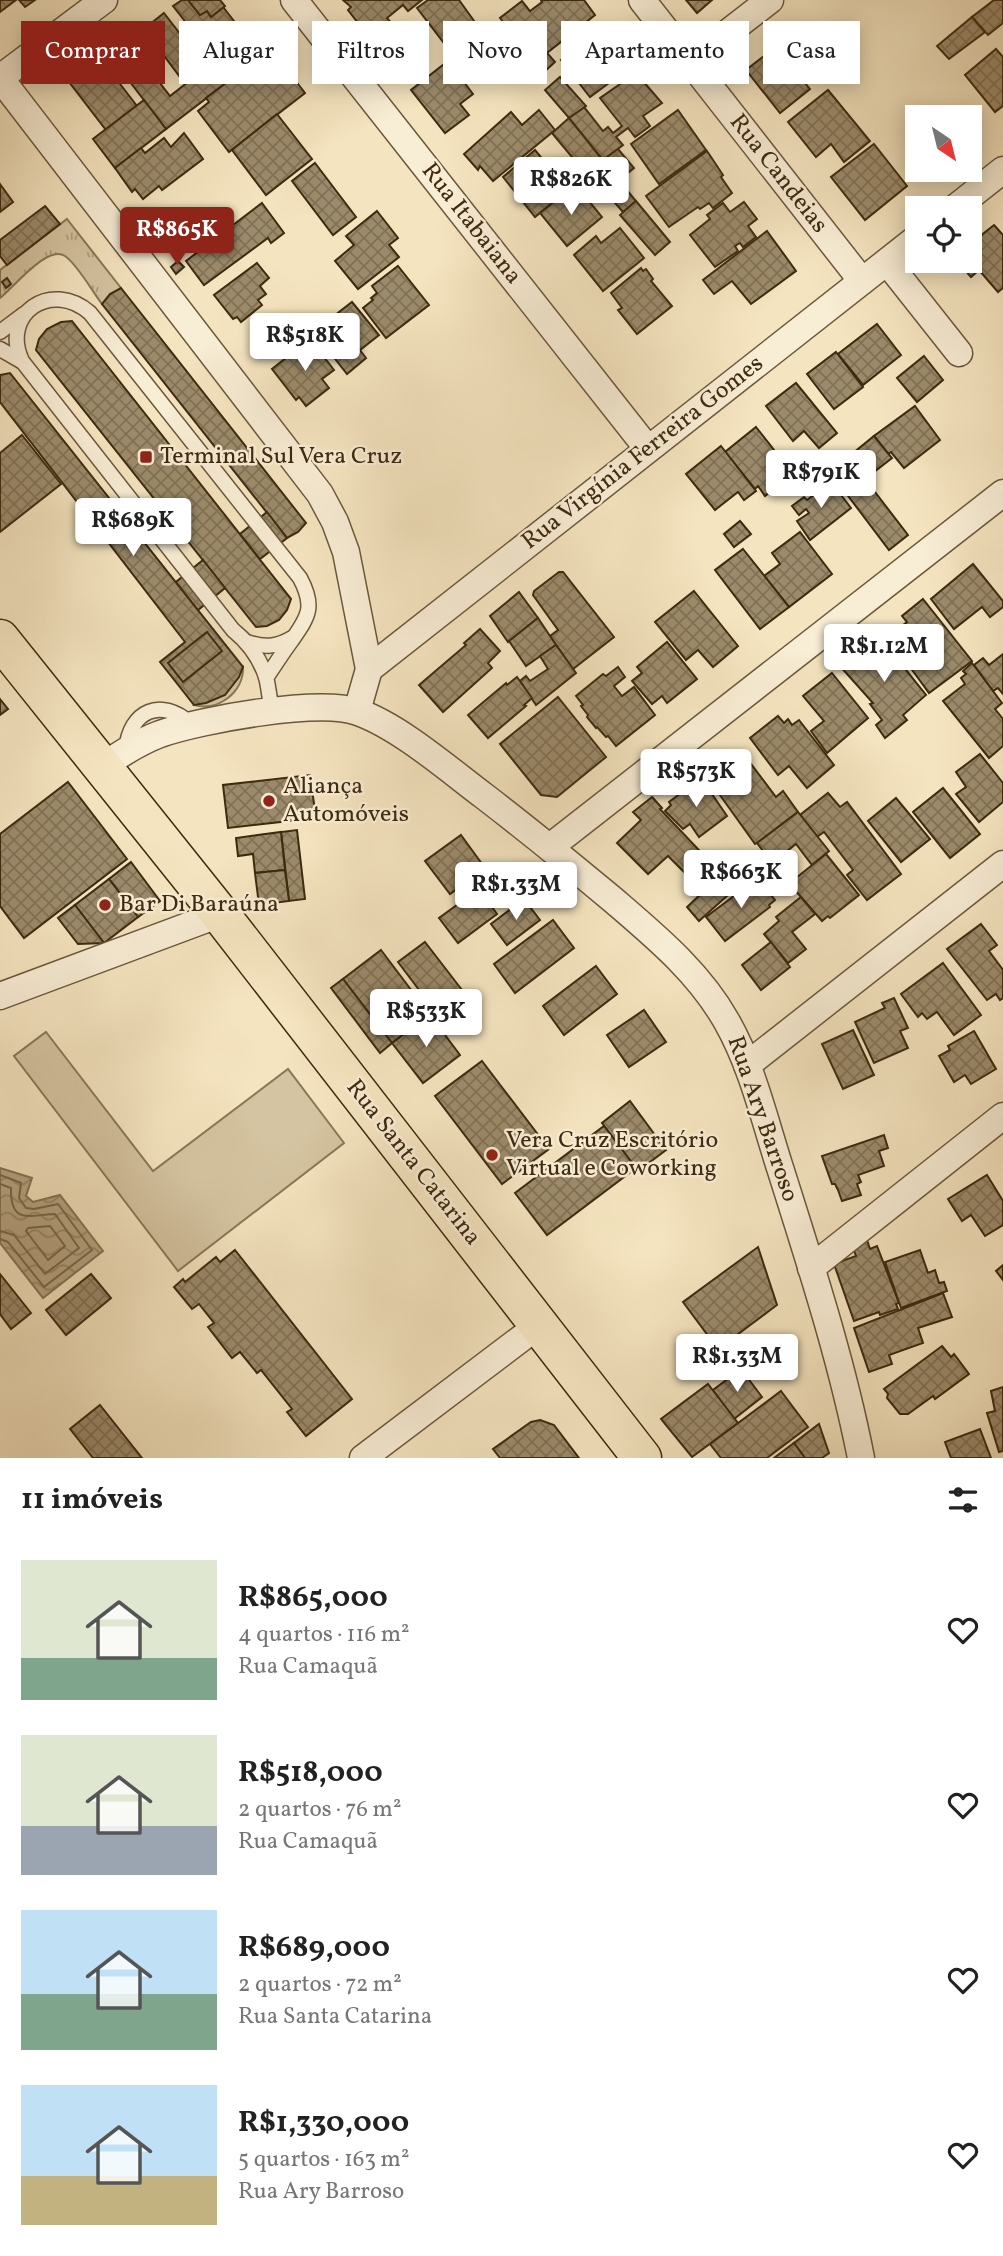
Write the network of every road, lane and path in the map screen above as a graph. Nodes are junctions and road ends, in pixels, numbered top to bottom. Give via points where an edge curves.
1 (104, 0) edge
2 (294, 0) edge
3 (642, 0) edge
4 (770, 0) edge
5 (658, 21) edge
6 (743, 21) edge
7 (0, 78) edge
8 (707, 84) edge
9 (1003, 170) edge
10 (970, 196) edge
11 (905, 248) edge
12 (887, 262) junction
13 (862, 281) junction
14 (30, 309) junction
15 (0, 332) edge
16 (0, 349) edge
17 (959, 353) dead end
18 (22, 361) junction
19 (648, 449) junction
20 (1003, 494) edge
21 (294, 638) junction
22 (0, 639) edge
23 (247, 642) junction
24 (369, 669) junction
25 (266, 678) junction
26 (356, 711) junction
27 (273, 712) junction
28 (114, 759) junction
29 (550, 847) junction
30 (1003, 864) edge
31 (220, 914) junction
32 (0, 996) edge
33 (747, 1065) junction
34 (1003, 1116) edge
35 (811, 1268) junction
36 (539, 1325) junction
37 (363, 1458) edge
38 (642, 1458) edge
39 (861, 1458) edge

1 - 7 street
2 - 19 street, Rua Itabaiana
3 - 5 street, Rua Candeias
4 - 6 street
7 - 24 street via 320,494 346,552
8 - 13 street, Rua Candeias
9 - 10 street
11 - 12 street, Rua Virgínia Ferreira Gomes
12 - 13 street, Rua Virgínia Ferreira Gomes
12 - 17 street
13 - 19 street, Rua Virgínia Ferreira Gomes
14 - 15 lane
14 - 18 lane via 16,335
14 - 21 lane via 45,300 64,298 90,313 300,578 309,610
16 - 18 lane
18 - 23 lane
19 - 24 street, Rua Virgínia Ferreira Gomes
20 - 29 street
21 - 23 lane via 262,647
21 - 25 lane
22 - 28 main road, Rua Santa Catarina
23 - 25 lane
24 - 26 street
25 - 27 lane
26 - 27 street, Rua Ary Barroso via 325,707
26 - 29 street, Rua Ary Barroso via 426,751
27 - 28 street, Rua Ary Barroso via 191,724 158,735
28 - 31 main road, Rua Santa Catarina
29 - 33 street, Rua Ary Barroso via 663,943 701,982
30 - 33 street
31 - 32 street
31 - 36 main road, Rua Santa Catarina
33 - 35 street, Rua Ary Barroso
34 - 35 street
35 - 39 street, Rua Ary Barroso
36 - 37 street
36 - 38 main road, Rua Santa Catarina

